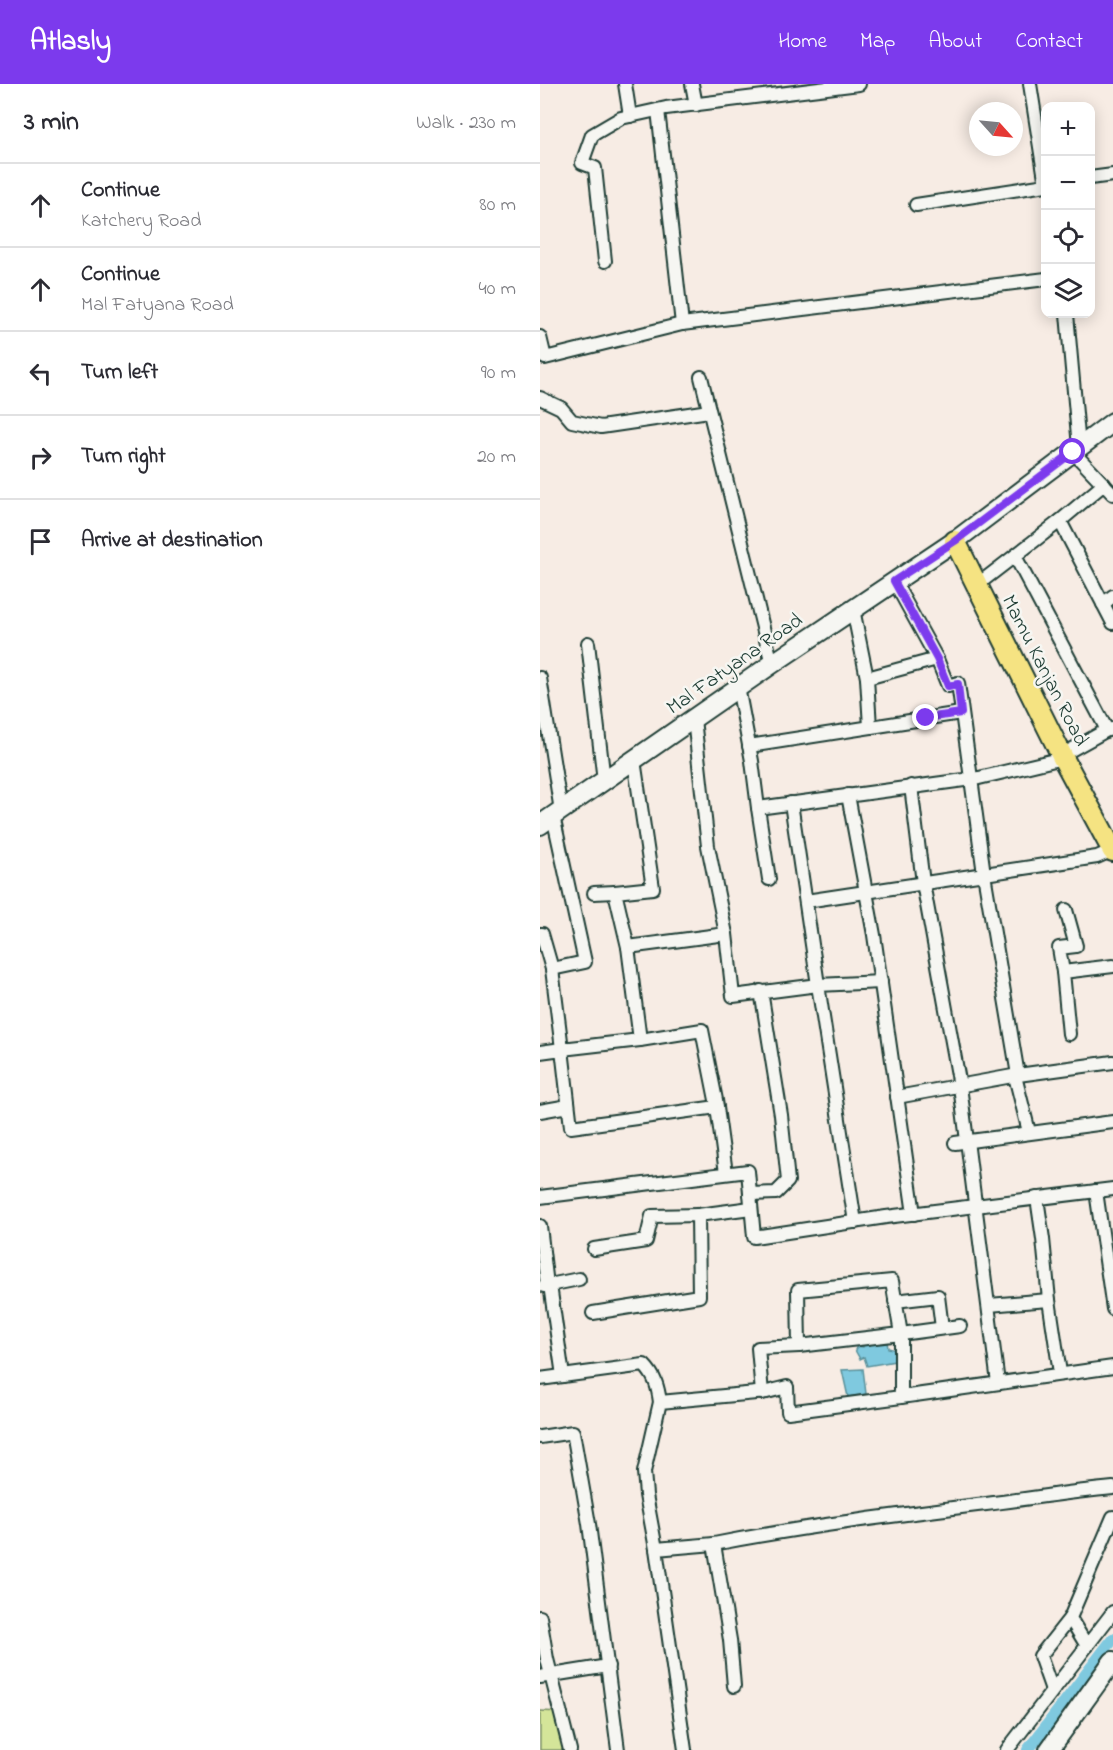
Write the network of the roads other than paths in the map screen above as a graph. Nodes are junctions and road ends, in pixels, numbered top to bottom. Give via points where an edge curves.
1 (625, 84) edge
2 (692, 84) edge
3 (859, 84) edge
4 (1030, 84) edge
5 (696, 105) junction
6 (658, 110) junction
7 (630, 116) junction
8 (1041, 156) edge
9 (1113, 174) edge
10 (1095, 177) edge
11 (1041, 186) edge
12 (916, 205) dead end
13 (605, 261) dead end
14 (1041, 280) edge
15 (1066, 318) edge
16 (682, 324) junction
17 (540, 337) edge
18 (701, 377) dead end
19 (540, 398) edge
20 (709, 411) junction
21 (1113, 422) edge
22 (1076, 450) junction
23 (1104, 484) junction
24 (1113, 494) edge
25 (1060, 521) junction
26 (955, 541) junction
27 (1015, 556) junction
28 (894, 581) junction
29 (977, 585) junction
30 (1108, 600) edge
31 (853, 609) junction
32 (1113, 623) edge
33 (588, 643) dead end
34 (937, 659) junction
35 (772, 664) junction
36 (540, 678) edge
37 (867, 678) junction
38 (738, 687) junction
39 (961, 713) junction
40 (694, 719) junction
41 (870, 727) junction
42 (1110, 730) edge
43 (749, 746) junction
44 (1062, 757) junction
45 (634, 760) junction
46 (972, 779) junction
47 (604, 781) junction
48 (911, 786) junction
49 (848, 795) junction
50 (791, 803) junction
51 (758, 808) junction
52 (551, 817) edge
53 (1111, 844) edge
54 (984, 874) junction
55 (769, 879) dead end
56 (923, 882) junction
57 (865, 891) junction
58 (615, 892) junction
59 (594, 893) dead end
60 (806, 901) junction
61 (1066, 910) dead end
62 (540, 934) edge
63 (726, 934) junction
64 (628, 947) junction
65 (1113, 966) edge
66 (552, 969) junction
67 (1063, 972) junction
68 (881, 982) junction
69 (818, 986) junction
70 (761, 991) junction
71 (1069, 1034) dead end
72 (640, 1040) junction
73 (562, 1049) junction
74 (540, 1052) edge
75 (1113, 1062) edge
76 (1016, 1075) junction
77 (960, 1086) junction
78 (897, 1097) junction
79 (568, 1106) junction
80 (717, 1107) junction
81 (540, 1111) edge
82 (1113, 1122) edge
83 (1029, 1132) junction
84 (961, 1142) junction
85 (726, 1173) junction
86 (1113, 1189) edge
87 (1096, 1191) junction
88 (750, 1194) junction
89 (540, 1197) edge
90 (1037, 1198) junction
91 (977, 1206) junction
92 (751, 1208) junction
93 (914, 1214) junction
94 (698, 1215) junction
95 (855, 1222) junction
96 (540, 1226) edge
97 (594, 1249) dead end
98 (1111, 1277) edge
99 (579, 1279) dead end
100 (545, 1286) edge
101 (1049, 1300) junction
102 (895, 1301) junction
103 (989, 1305) junction
104 (1113, 1308) edge
105 (593, 1313) dead end
106 (960, 1326) dead end
107 (942, 1328) junction
108 (901, 1334) junction
109 (799, 1346) junction
110 (1113, 1367) edge
111 (1060, 1373) junction
112 (563, 1376) junction
113 (540, 1379) edge
114 (998, 1383) junction
115 (762, 1393) junction
116 (901, 1397) junction
117 (660, 1402) junction
118 (540, 1437) edge
119 (1113, 1488) edge
120 (1113, 1518) edge
121 (714, 1544) junction
122 (656, 1549) junction
123 (1113, 1612) edge
124 (540, 1617) edge
125 (1070, 1618) junction
126 (1087, 1646) junction
127 (1113, 1661) edge
128 (608, 1666) junction
129 (546, 1676) edge
130 (734, 1686) dead end
131 (1052, 1690) junction
132 (570, 1750) edge
133 (618, 1750) edge
134 (685, 1750) edge
135 (1007, 1750) edge
136 (1049, 1750) edge

1 - 7 street
2 - 5 street
3 - 5 street
4 - 8 street
5 - 6 street
6 - 7 street
6 - 16 street
7 - 13 street via 592,135 582,163 596,168
9 - 10 street
11 - 12 street
14 - 16 street
15 - 22 street
16 - 17 street via 545,358
18 - 20 street
19 - 20 street via 561,408 572,421 601,427
20 - 35 street
21 - 22 main road, Mal Fatyana Road
22 - 23 street
22 - 26 main road, Mal Fatyana Road
23 - 24 street
23 - 25 street
25 - 27 street
25 - 30 street
26 - 28 main road, Mal Fatyana Road
26 - 29 main road, Mamu Kanjan Road
27 - 29 street
27 - 42 street
28 - 31 main road, Mal Fatyana Road
28 - 34 street
29 - 44 main road, Mamu Kanjan Road
30 - 32 street
31 - 35 main road, Mal Fatyana Road
31 - 37 street
33 - 47 street
34 - 37 street
34 - 39 street via 948,686 958,684
35 - 38 main road, Mal Fatyana Road
36 - 52 street
37 - 41 street
38 - 40 main road, Mal Fatyana Road
38 - 43 street
39 - 41 street
39 - 46 street
40 - 45 main road, Mal Fatyana Road
40 - 63 street via 708,846
41 - 43 street
42 - 44 street
43 - 51 street
44 - 46 street
44 - 53 main road, Mamu Kanjan Road
45 - 47 main road, Mal Fatyana Road
45 - 58 street via 653,888
46 - 48 street
46 - 54 street
47 - 52 main road, Mal Fatyana Road
48 - 49 street
48 - 56 street
49 - 50 street
49 - 57 street
50 - 51 street
50 - 60 street
51 - 55 street
52 - 66 street via 585,962
53 - 54 street via 1097,857
54 - 56 street
54 - 76 street
56 - 57 street
56 - 77 street
57 - 60 street
57 - 68 street
58 - 59 street
58 - 64 street
60 - 69 street
61 - 67 street via 1076,946 1059,948
62 - 66 street
63 - 64 street
63 - 70 street via 733,996
64 - 72 street
65 - 67 street
66 - 73 street
67 - 71 street
68 - 69 street
68 - 78 street
69 - 70 street
69 - 95 street
70 - 88 street via 788,1181 776,1192
72 - 73 street
72 - 80 street via 702,1030
73 - 74 street
73 - 79 street
75 - 76 street
76 - 77 street
76 - 83 street
77 - 78 street
77 - 84 street
78 - 93 street
79 - 80 street via 571,1127
79 - 81 street
80 - 85 street
82 - 83 street
83 - 84 street
84 - 91 street
85 - 88 street via 748,1171
85 - 89 street
86 - 87 street
87 - 90 street
87 - 98 street
88 - 92 street
90 - 91 street
90 - 101 street
91 - 93 street
91 - 103 street
92 - 94 street
92 - 95 street via 754,1237
93 - 95 street
94 - 97 street via 652,1216 646,1241
94 - 105 street via 699,1296
96 - 100 street
98 - 104 street
99 - 100 street
100 - 112 street
101 - 103 street
101 - 111 street
102 - 107 street via 938,1296
102 - 108 street
102 - 109 street via 891,1281 798,1290
103 - 114 street
106 - 107 street
107 - 108 street
108 - 109 street
108 - 116 street
109 - 115 street via 758,1348
110 - 111 street
111 - 114 street
112 - 113 street
112 - 117 street via 644,1365 653,1374
114 - 116 street
115 - 116 street via 787,1388 788,1412
115 - 117 street
117 - 122 street via 644,1472
118 - 128 street via 573,1432
119 - 121 street
120 - 125 street
121 - 122 street
121 - 130 street
122 - 134 street
123 - 126 street
124 - 129 street
125 - 126 street
125 - 131 street via 1040,1656
126 - 131 street
127 - 136 main road
128 - 129 street
128 - 133 street
129 - 132 street
131 - 135 street

